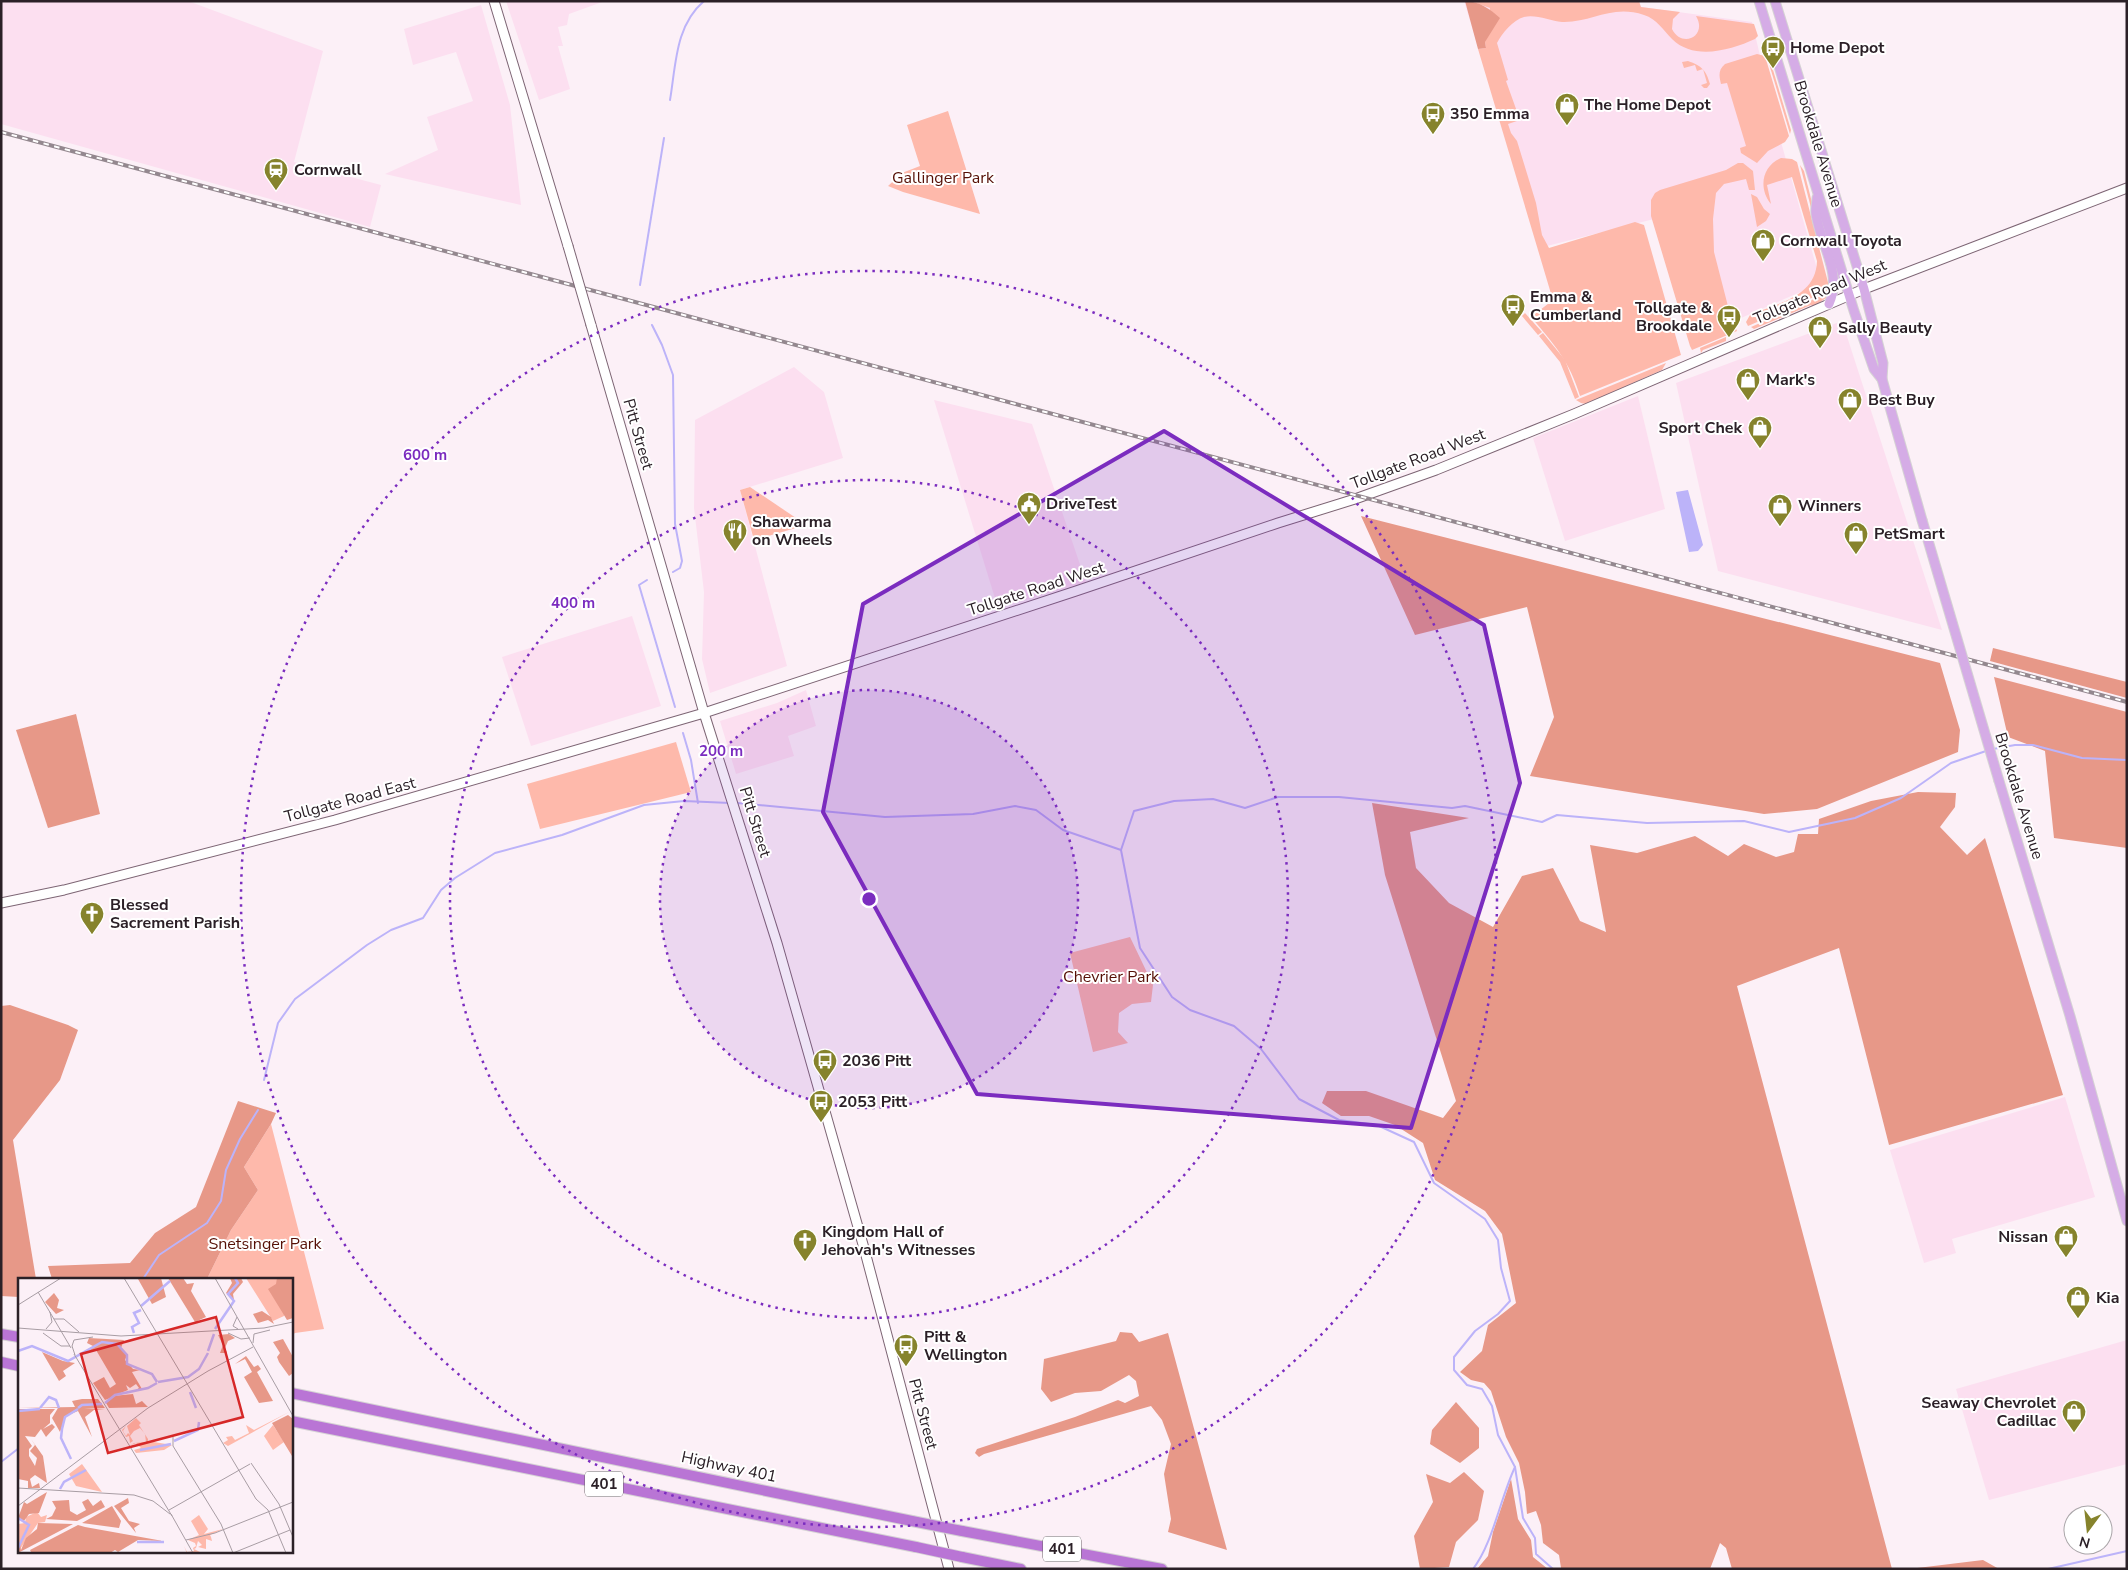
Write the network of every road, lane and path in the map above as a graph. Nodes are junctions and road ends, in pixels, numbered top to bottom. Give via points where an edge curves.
1 (494, 1) edge
2 (1759, 1) edge
3 (1775, 1) edge
4 (2127, 188) edge
5 (1818, 196) junction
6 (1864, 289) junction
7 (1850, 295) junction
8 (1828, 304) junction
9 (1882, 379) junction
10 (704, 713) junction
11 (1, 903) edge
12 (2127, 1221) edge
13 (1, 1334) edge
14 (18, 1338) edge
15 (1, 1362) edge
16 (18, 1366) edge
17 (292, 1393) edge
18 (292, 1420) edge
19 (949, 1569) edge
20 (1021, 1569) edge
21 (1162, 1569) edge

1 - 10 street, Pitt Street, bridge
2 - 5 main road, Brookdale Avenue
3 - 6 main road, Brookdale Avenue
4 - 6 street, Tollgate Road West
5 - 7 main road, Brookdale Avenue
5 - 8 main road via 1816,213 1833,278 1833,294
6 - 7 street, Tollgate Road West
6 - 9 main road, Brookdale Avenue via 1884,363
7 - 8 street, Tollgate Road West
7 - 9 main road, Brookdale Avenue via 1874,369
8 - 10 street, Tollgate Road West via 1574,414 1355,500
9 - 12 main road, Brookdale Avenue, bridge via 2070,1016
10 - 11 street, Tollgate Road East via 335,820 64,890
10 - 19 street, Pitt Street via 777,943 864,1248
13 - 14 highway
15 - 16 highway
17 - 21 highway, Highway 401 / 401, bridge
18 - 20 highway, 401, bridge

